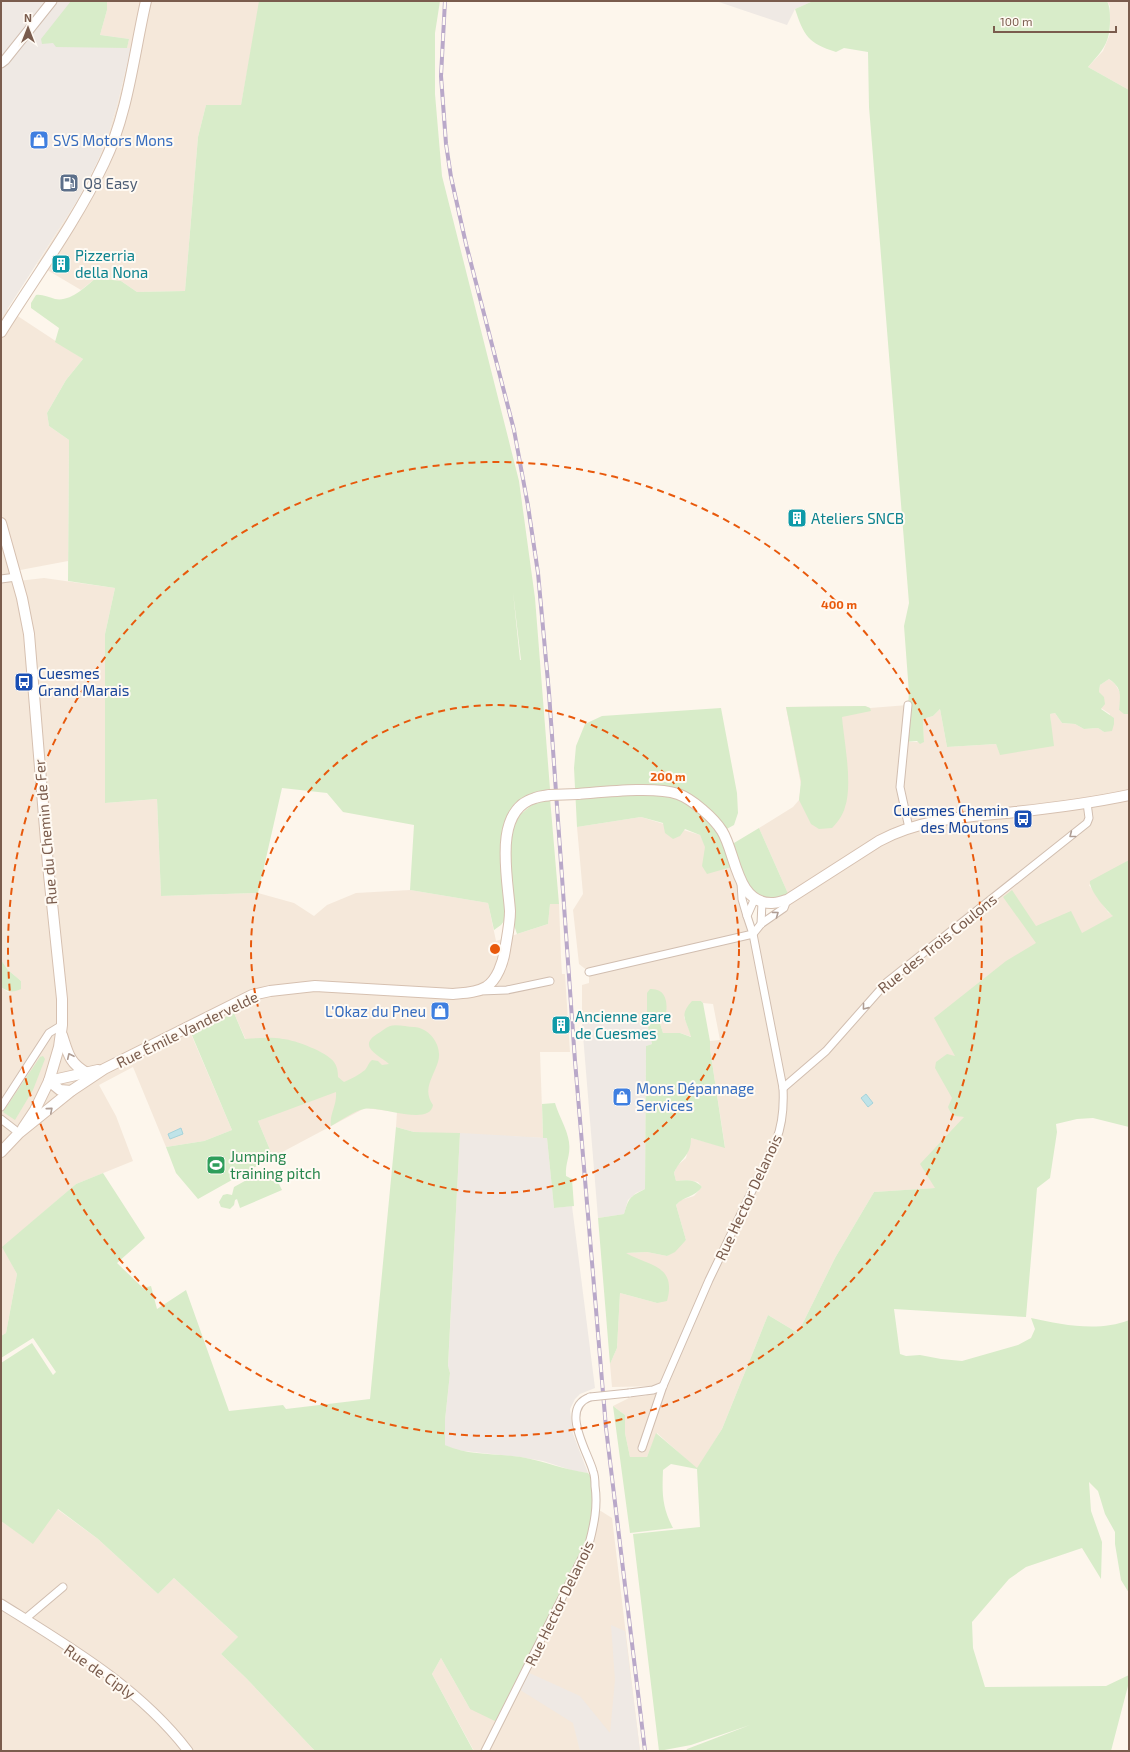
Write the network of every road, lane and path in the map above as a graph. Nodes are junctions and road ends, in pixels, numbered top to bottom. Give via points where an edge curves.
1 (52, 1) edge
2 (146, 1) edge
3 (1, 63) edge
4 (1, 332) edge
5 (1, 523) edge
6 (16, 577) junction
7 (1, 579) edge
8 (908, 705) dead end
9 (1129, 795) edge
10 (1087, 803) junction
11 (908, 828) junction
12 (740, 881) junction
13 (759, 900) junction
14 (787, 900) junction
15 (747, 916) junction
16 (761, 924) junction
17 (753, 934) junction
18 (589, 972) dead end
19 (550, 982) dead end
20 (476, 992) junction
21 (62, 1028) junction
22 (104, 1069) junction
23 (87, 1072) junction
24 (49, 1081) junction
25 (782, 1088) junction
26 (71, 1091) junction
27 (1, 1107) edge
28 (1, 1119) edge
29 (19, 1133) junction
30 (1, 1152) edge
31 (662, 1386) junction
32 (642, 1448) dead end
33 (63, 1587) dead end
34 (1, 1604) edge
35 (25, 1619) junction
36 (188, 1751) edge
37 (484, 1751) edge

1 - 3 street
2 - 4 main road via 124,103 105,162 58,243
5 - 6 main road, Rue du Chemin de Fer
6 - 7 street
6 - 21 main road, Rue du Chemin de Fer via 29,634 62,999
8 - 11 street via 900,787
9 - 10 main road
10 - 11 main road via 947,819
10 -> 25 street, Rue des Trois Coulons via 1087,823 886,982 826,1051
11 - 14 main road via 879,840
12 - 13 main road
12 - 15 street, Rue Hector Delanois
12 - 20 main road, bridge via 723,831 714,820 679,794 653,790 534,798 514,812 506,839 510,913 504,956 500,969 489,985
13 - 14 main road via 772,903
13 - 15 street
13 - 16 street
16 -> 14 street via 784,908
15 - 17 street, Rue Hector Delanois
16 - 17 street
17 - 18 street
17 - 25 street, Rue Hector Delanois
19 - 20 street, Rue Émile Vandervelde via 507,990
20 - 22 main road, Rue Émile Vandervelde via 453,994 315,986 270,990 252,995
23 -> 21 main road via 70,1060
21 - 24 main road, Rue du Chemin de Fer
21 - 27 street via 49,1034
22 - 23 main road
22 - 26 main road, Rue Émile Vandervelde
23 - 24 main road
24 - 26 main road via 60,1090
24 - 29 main road, Rue du Chemin de Fer via 35,1110
25 - 31 street, Rue Hector Delanois via 784,1104 776,1141
29 -> 26 main road, Rue Émile Vandervelde
28 - 29 street
29 - 30 main road, Rue Émile Vandervelde
31 - 32 street, Rue Hector Delanois
31 - 37 street, Rue Hector Delanois, bridge via 653,1390 590,1397 585,1399 576,1412 576,1422 594,1472 596,1489 596,1508 589,1544
33 - 35 street
34 - 35 street, Rue de Ciply
35 - 36 street, Rue de Ciply via 139,1698

